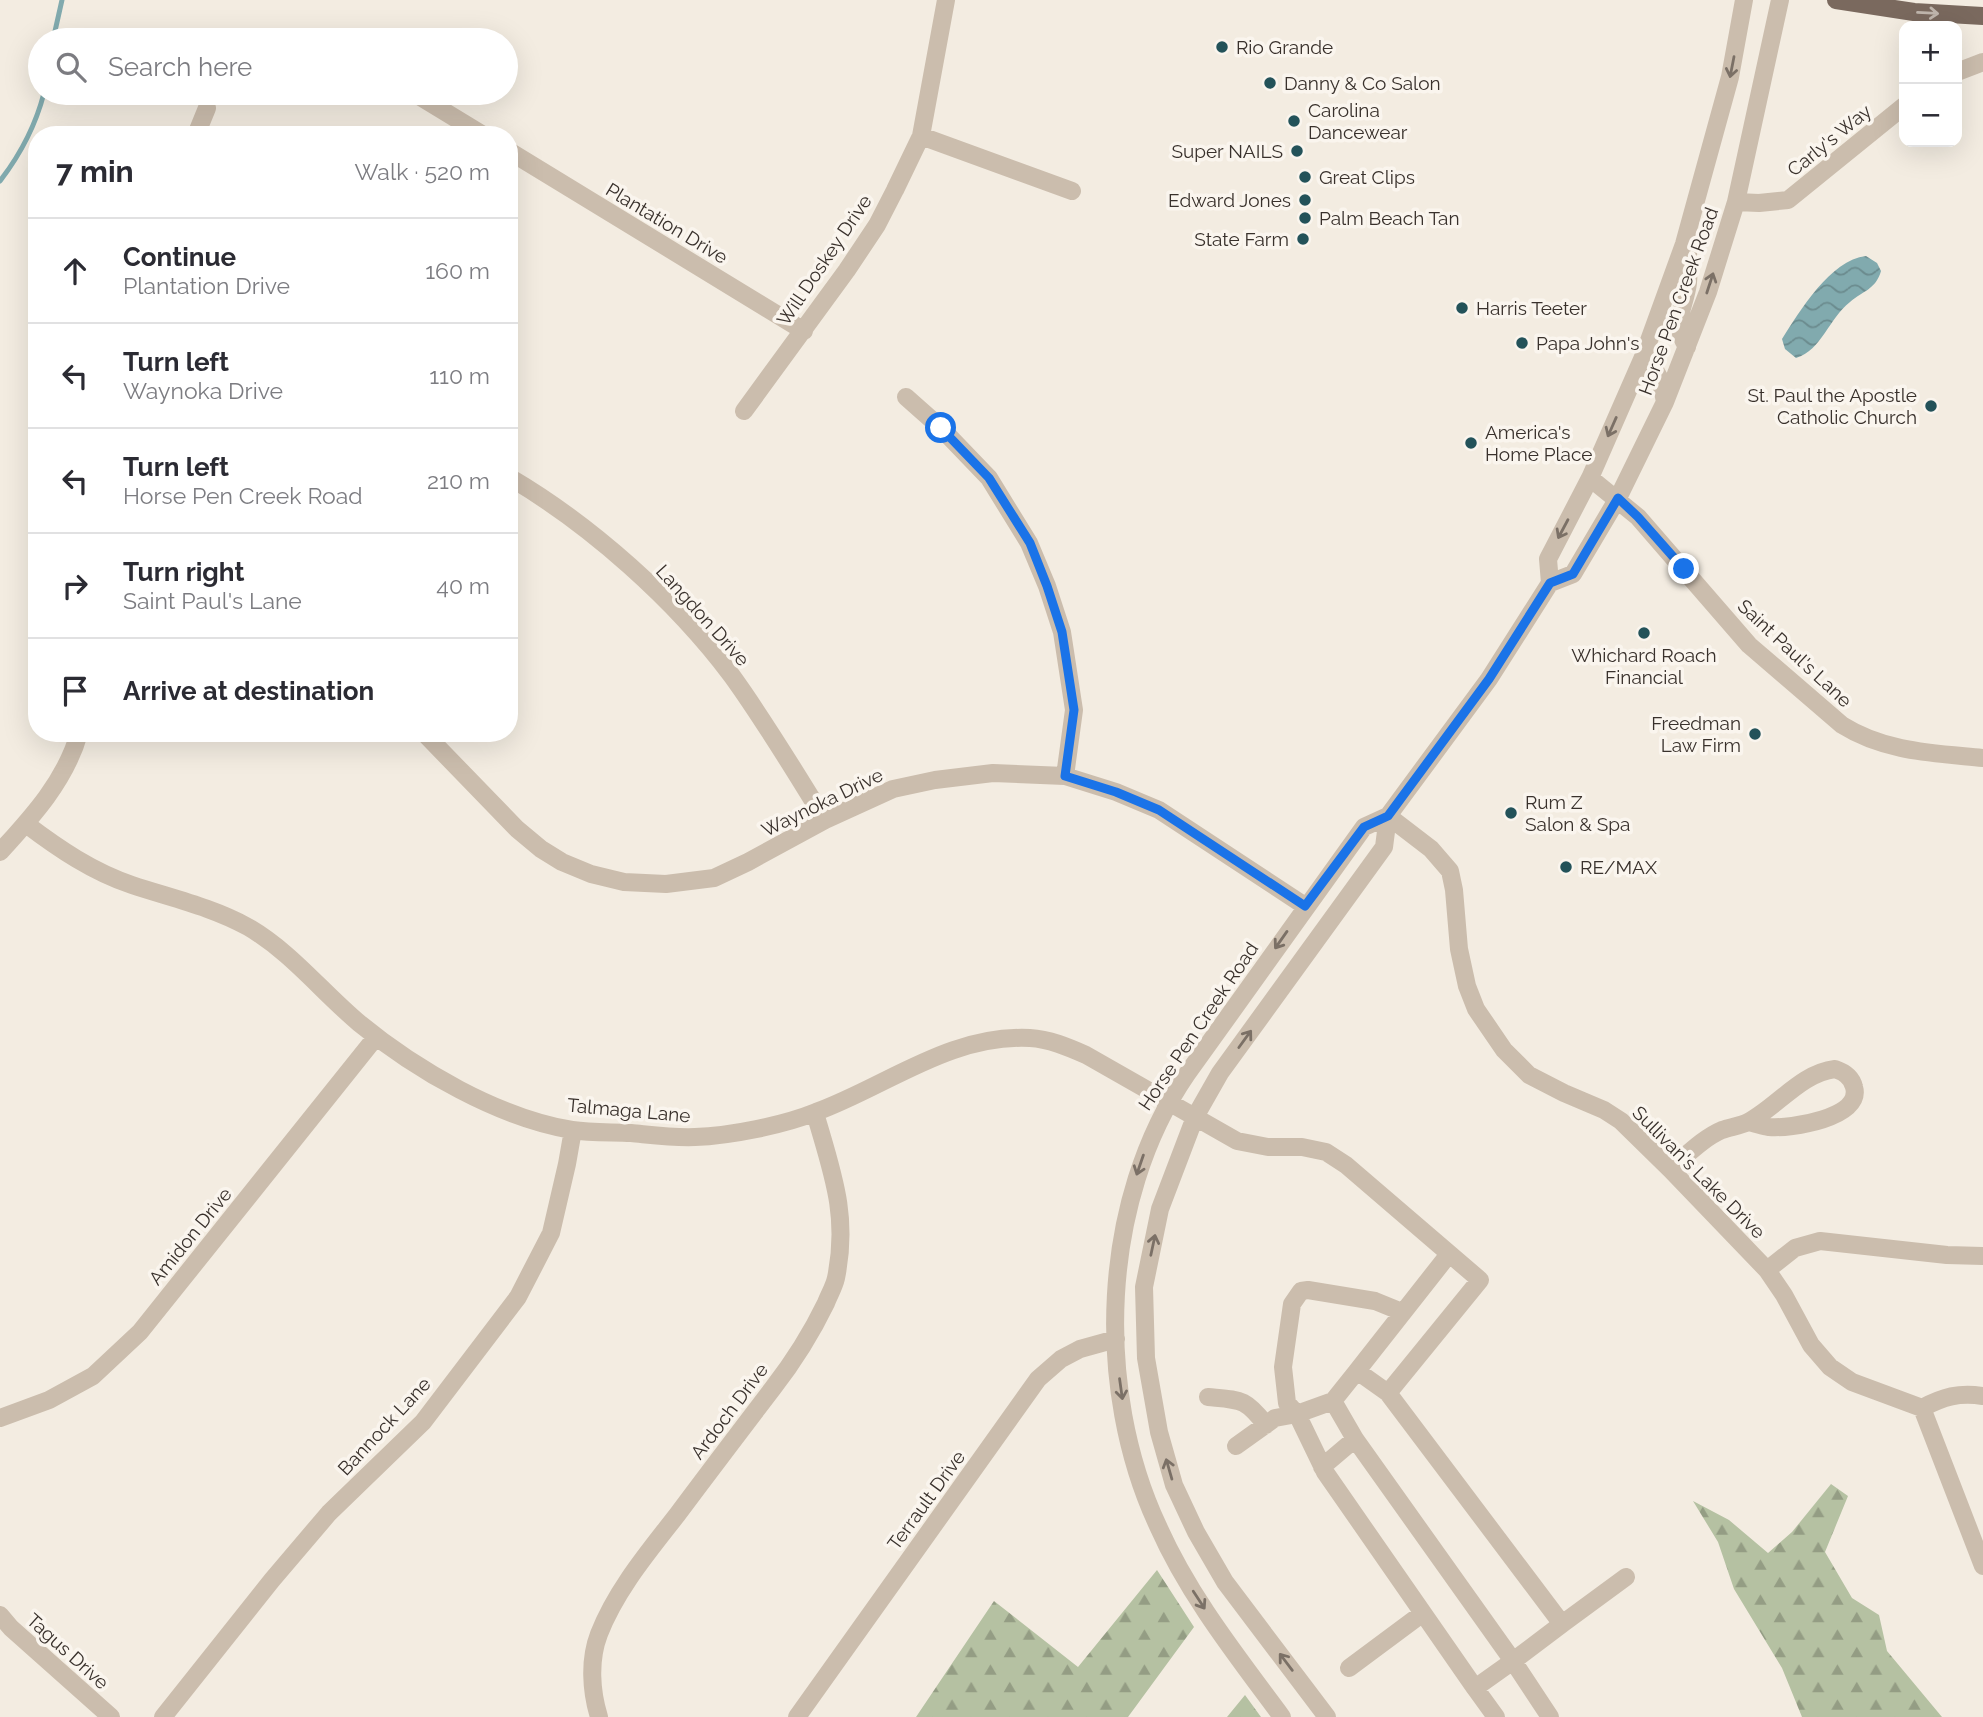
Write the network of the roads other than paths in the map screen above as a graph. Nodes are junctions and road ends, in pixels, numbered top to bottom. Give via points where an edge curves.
1 (946, 0) edge
2 (1744, 0) edge
3 (1780, 0) edge
4 (1836, 0) edge
5 (1983, 16) edge
6 (1983, 62) edge
7 (1962, 70) edge
8 (434, 105) edge
9 (207, 108) dead end
10 (1899, 110) edge
11 (200, 126) edge
12 (468, 126) edge
13 (921, 136) junction
14 (518, 157) edge
15 (1072, 191) dead end
16 (1736, 202) junction
17 (1688, 229) junction
18 (803, 331) junction
19 (1687, 347) junction
20 (1643, 357) junction
21 (906, 397) dead end
22 (1665, 402) junction
23 (744, 411) dead end
24 (1590, 478) junction
25 (518, 482) edge
26 (1618, 498) junction
27 (1550, 583) junction
28 (76, 742) edge
29 (433, 742) edge
30 (1983, 758) edge
31 (1065, 776) junction
32 (1388, 816) junction
33 (825, 820) junction
34 (26, 824) junction
35 (0, 852) edge
36 (1305, 906) junction
37 (376, 1037) junction
38 (1167, 1102) junction
39 (815, 1113) junction
40 (1195, 1118) junction
41 (1748, 1122) junction
42 (572, 1130) junction
43 (1670, 1169) junction
44 (1449, 1254) junction
45 (1983, 1256) edge
46 (1767, 1270) junction
47 (1402, 1312) junction
48 (1116, 1339) junction
49 (1357, 1371) junction
50 (1388, 1393) junction
51 (1983, 1396) edge
52 (1208, 1397) dead end
53 (1333, 1401) junction
54 (1922, 1408) junction
55 (1297, 1414) junction
56 (0, 1418) edge
57 (1266, 1425) junction
58 (1355, 1439) junction
59 (1236, 1446) dead end
60 (1322, 1466) junction
61 (1983, 1566) edge
62 (1626, 1577) dead end
63 (1423, 1613) junction
64 (0, 1615) edge
65 (1562, 1624) junction
66 (1513, 1661) junction
67 (1349, 1668) dead end
68 (1475, 1688) junction
69 (111, 1717) edge
70 (163, 1717) edge
71 (599, 1717) edge
72 (797, 1717) edge
73 (1282, 1717) edge
74 (1327, 1717) edge
75 (1496, 1717) edge
76 (1550, 1717) edge

1 - 13 street, Will Doskey Drive
2 -> 17 street, Horse Pen Creek Road via 1730,77
3 - 16 street, Horse Pen Creek Road
4 -> 5 main road
6 - 7 street
8 - 12 street
9 - 11 street
10 - 16 street, Carly's Way via 1788,200
13 - 15 street
13 - 18 street, Will Doskey Drive via 877,225
14 - 18 street, Plantation Drive
19 -> 16 street, Horse Pen Creek Road
17 - 19 street via 1688,283 1679,321
17 - 20 street, Horse Pen Creek Road
18 - 23 street, Will Doskey Drive
19 - 22 street, Horse Pen Creek Road
20 - 22 street via 1656,367
20 -> 24 street, Horse Pen Creek Road
21 - 31 street via 989,478 1030,543 1062,632 1074,710
22 - 26 street, Horse Pen Creek Road
24 - 26 street, Saint Paul's Lane
24 -> 27 street, Horse Pen Creek Road via 1548,559
25 - 33 street, Langdon Drive via 589,532 682,618 746,696
26 - 27 street, Horse Pen Creek Road via 1573,574
26 - 30 street, Saint Paul's Lane via 1749,645 1842,725 1887,746
27 - 32 street, Horse Pen Creek Road via 1489,679
28 - 34 street via 70,761
29 - 33 street, Waynoka Drive via 541,849 562,862 613,879 666,884 713,878
31 - 33 street, Waynoka Drive via 993,773 935,780 893,789
31 - 36 street, Waynoka Drive via 1159,810
32 - 36 street, Horse Pen Creek Road via 1364,827
40 -> 32 street, Horse Pen Creek Road via 1220,1073 1384,846
32 - 43 street, Sullivan's Lake Drive via 1431,849 1450,871 1467,986 1476,1009 1504,1050 1530,1074 1621,1121
34 - 35 street
34 - 37 street, Talmaga Lane via 88,866 247,927 276,946
36 -> 38 street, Horse Pen Creek Road
37 - 42 street, Talmaga Lane via 486,1102
37 - 56 street, Amidon Drive via 140,1332 93,1376 49,1400
38 - 39 street, Talmaga Lane via 1086,1055 1031,1038 976,1043 940,1054
38 - 40 street, Talmaga Lane
38 -> 48 street, Horse Pen Creek Road via 1140,1164 1123,1230
39 - 42 street, Talmaga Lane via 696,1137
39 - 71 street, Ardoch Drive via 841,1213 835,1282 812,1332 788,1369 615,1602 598,1636 593,1664
40 - 44 street, Talmaga Lane via 1237,1141 1326,1152
74 -> 40 street, Horse Pen Creek Road via 1220,1572 1196,1532 1174,1485 1159,1432 1146,1358 1144,1287 1160,1209
41 - 41 street via 1796,1126 1827,1118 1849,1106 1854,1084 1842,1071 1828,1070
41 - 43 street via 1720,1131
42 - 70 street, Bannock Lane via 551,1233 519,1297 423,1422 329,1513
43 - 46 street, Sullivan's Lake Drive
44 - 47 street
44 - 50 street, Talmaga Lane via 1480,1280
45 - 46 street via 1820,1241 1795,1248
46 - 54 street, Sullivan's Lake Drive via 1811,1345 1830,1367 1852,1382
47 - 49 street
47 - 55 street via 1375,1301 1301,1292 1293,1304 1283,1367 1287,1403
48 - 72 street, Terrault Drive via 1080,1349 1038,1379
48 -> 73 street, Horse Pen Creek Road via 1129,1440 1157,1526 1215,1625
49 - 50 street
49 - 53 street
50 - 65 street
51 - 54 street via 1947,1396
52 - 57 street via 1243,1401
53 - 55 street
53 - 58 street
54 - 61 street
55 - 57 street via 1275,1418
55 - 60 street
57 - 59 street
58 - 60 street
58 - 66 street
60 - 63 street
62 - 65 street
63 - 67 street
63 - 68 street
64 - 69 street, Tagus Drive
65 - 66 street
66 - 68 street
66 - 76 street
68 - 75 street

